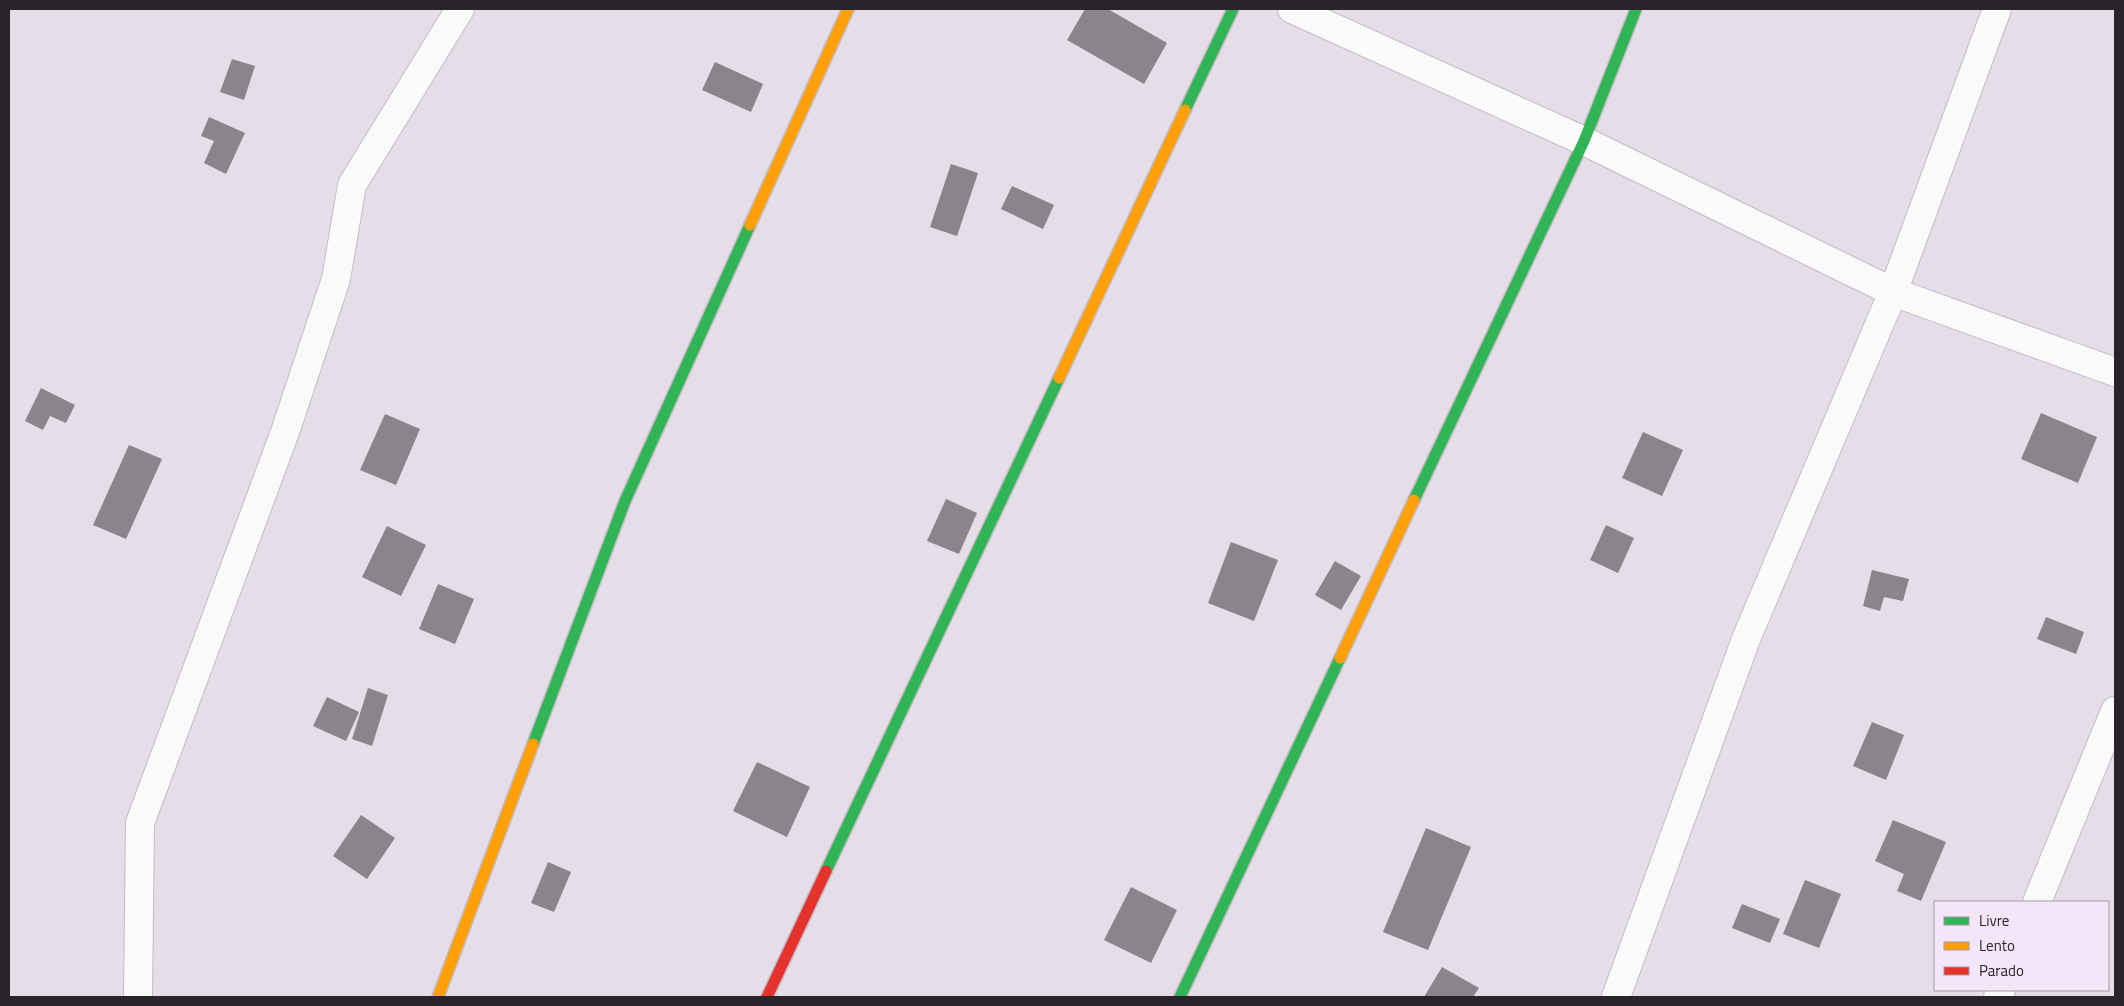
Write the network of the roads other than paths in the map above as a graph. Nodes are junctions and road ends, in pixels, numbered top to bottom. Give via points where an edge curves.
1 (460, 9) edge
2 (848, 9) edge
3 (1233, 9) edge
4 (1292, 9) edge
5 (1636, 9) edge
6 (1997, 9) edge
7 (1584, 141) junction
8 (1892, 292) junction
9 (2115, 372) edge
10 (2115, 711) edge
11 (2037, 901) edge
12 (138, 997) edge
13 (438, 997) edge
14 (768, 997) edge
15 (1180, 997) edge
16 (1616, 997) edge

1 - 12 street via 352,186 336,279 285,432 140,823
2 - 13 street via 625,501
3 - 14 street
4 - 7 street
5 - 7 street
6 - 8 street
7 - 8 street
7 - 15 street
8 - 9 street
8 - 16 street via 1746,639
10 - 11 street

